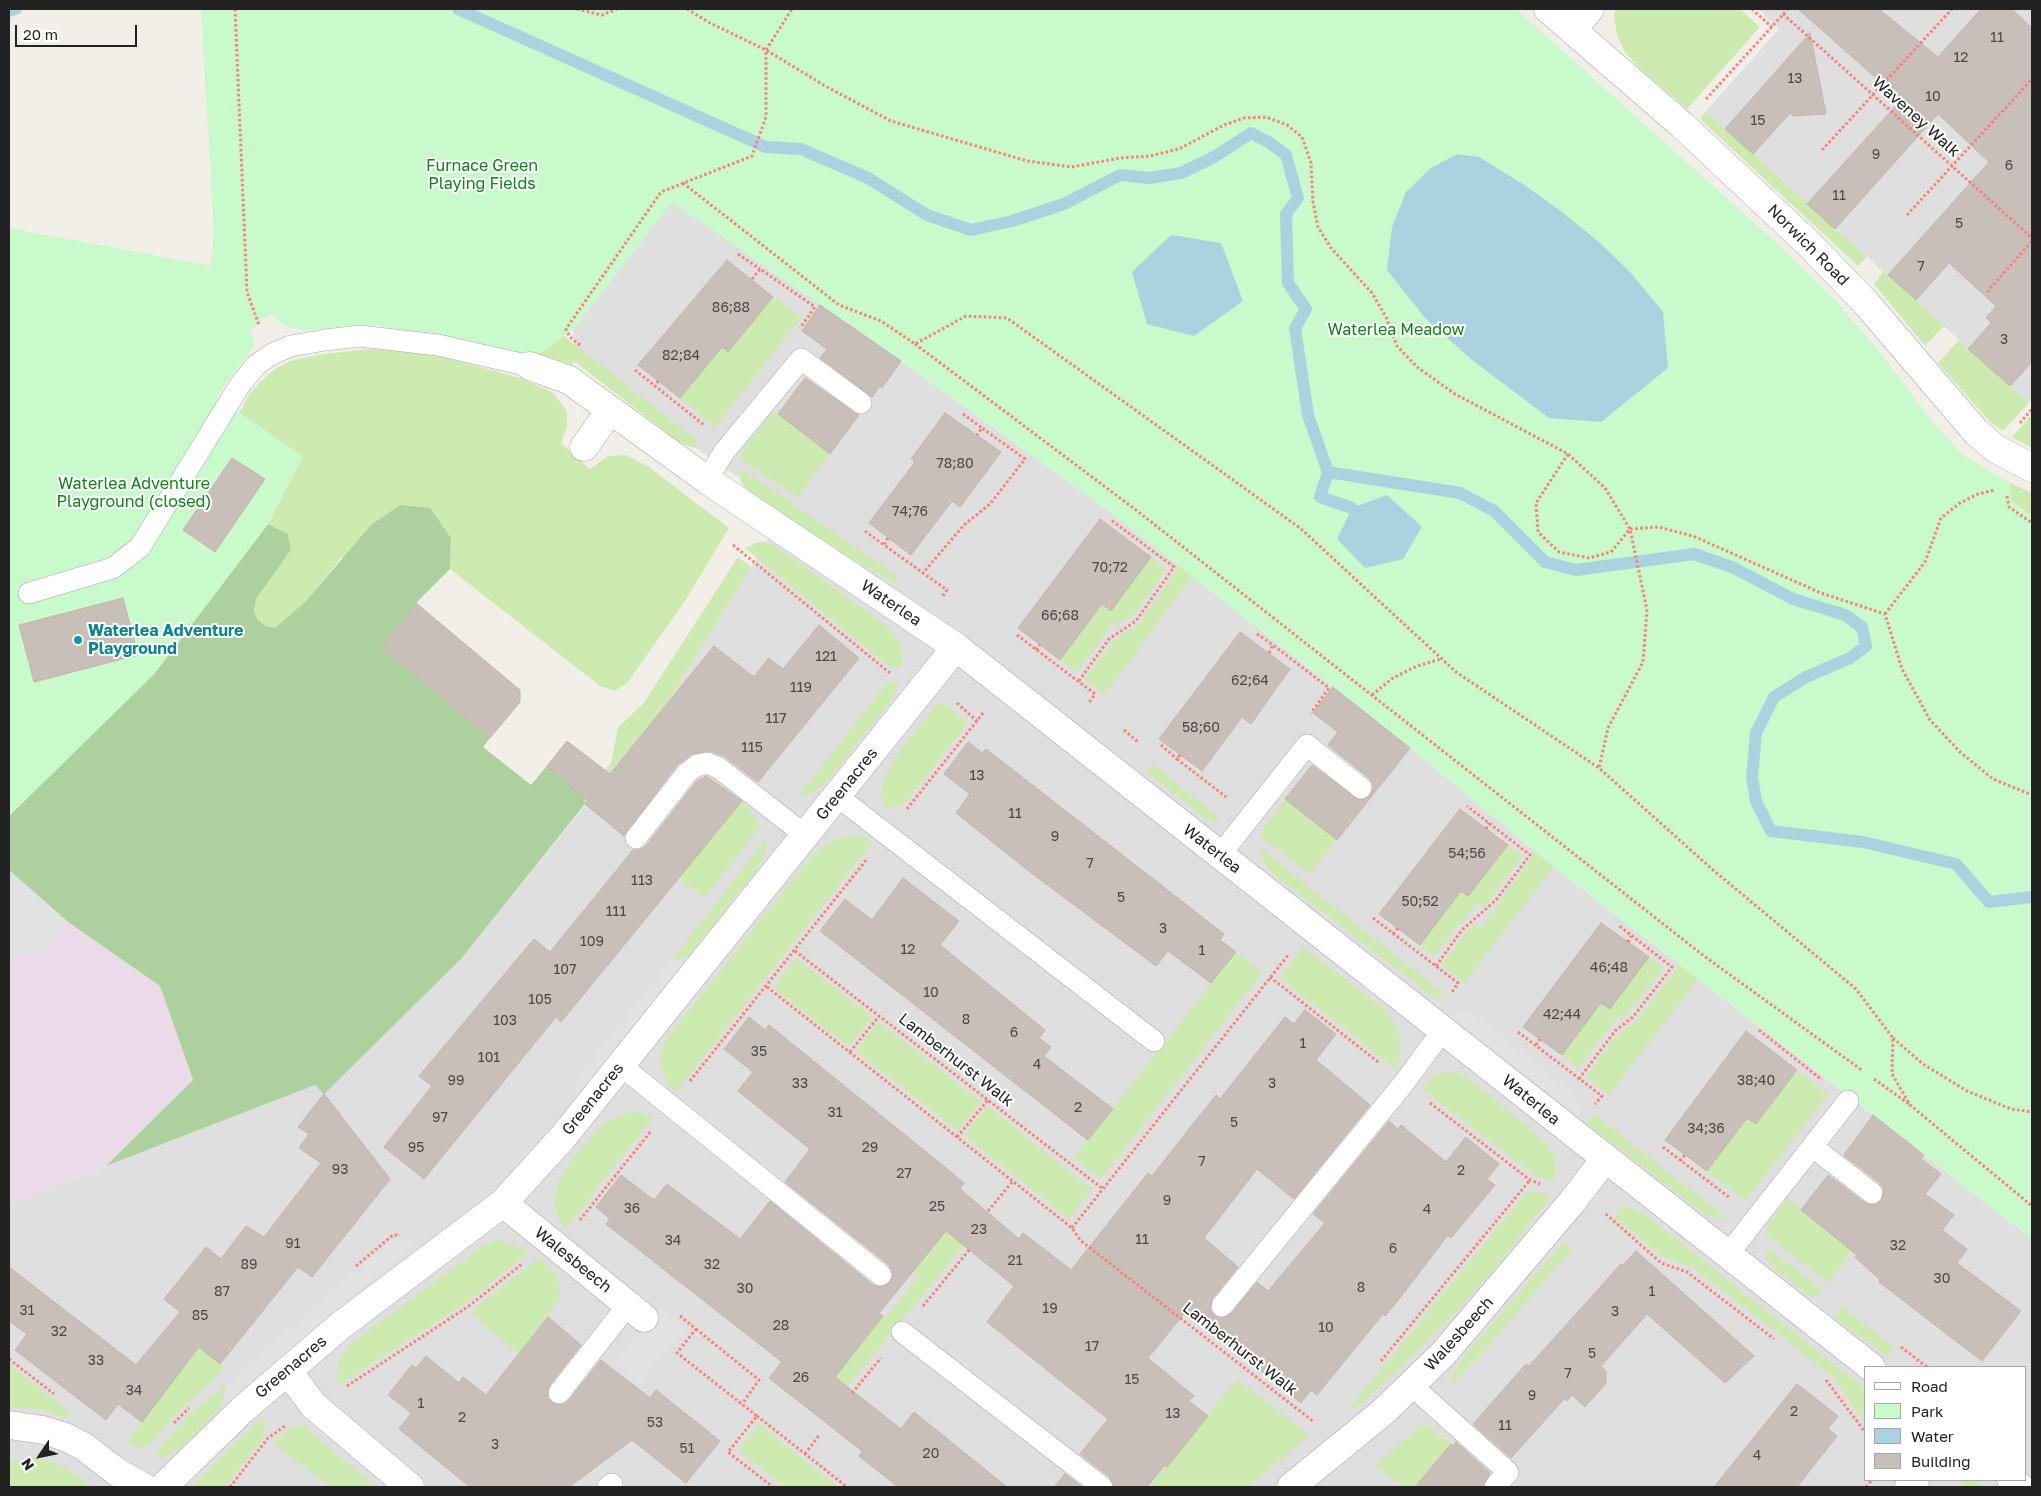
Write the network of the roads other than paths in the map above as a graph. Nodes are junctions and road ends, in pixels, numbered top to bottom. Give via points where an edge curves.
1 (1548, 9) edge
2 (1590, 9) edge
3 (1572, 30) junction
4 (530, 366) joint
5 (861, 403) dead end
6 (610, 411) junction
7 (584, 447) dead end
8 (2032, 468) edge
9 (707, 480) junction
10 (29, 593) dead end
11 (956, 647) junction
12 (1361, 788) dead end
13 (837, 796) junction
14 (805, 835) junction
15 (636, 838) dead end
16 (1220, 855) junction
17 (1444, 1030) junction
18 (1154, 1041) dead end
19 (620, 1065) junction
20 (1848, 1101) road end
21 (1812, 1147) junction
22 (1605, 1159) junction
23 (1872, 1193) dead end
24 (503, 1203) junction
25 (1729, 1253) junction
26 (882, 1275) dead end
27 (1222, 1306) dead end
28 (636, 1311) joint
29 (902, 1332) dead end
30 (1870, 1366) edge
31 (288, 1370) junction
32 (1412, 1386) junction
33 (559, 1393) dead end
34 (9, 1425) edge
35 (143, 1487) edge
36 (163, 1487) edge
37 (410, 1487) edge
38 (1102, 1487) edge
39 (1292, 1487) edge
40 (1495, 1487) edge

1 - 3 street, Norwich Road
2 - 3 street
3 - 8 street, Norwich Road via 1682,126 1836,272 1976,432 1996,449
4 - 6 street, Waterlea via 569,380
4 - 10 lane via 438,345 360,336 292,346 274,353 256,365 240,385 140,547 113,568
5 - 9 lane via 801,359 724,452
6 - 7 street
6 - 9 street, Waterlea
9 - 11 street, Waterlea
11 - 13 street, Greenacres
11 - 16 street, Waterlea
12 - 16 lane via 1307,745
13 - 14 street, Greenacres
13 - 18 lane
14 - 15 lane via 719,768 707,763 696,766 687,774
14 - 19 street, Greenacres
16 - 17 street, Waterlea
17 - 22 street, Waterlea
17 - 27 lane
19 - 24 street, Greenacres via 563,1138
19 - 26 lane
20 - 21 lane
21 - 23 lane
21 - 25 lane
22 - 25 street, Waterlea
22 - 32 street, Walesbeech via 1469,1325
24 - 28 street, Walesbeech
24 - 31 street, Greenacres via 340,1326
25 - 30 street, Waterlea
28 - 33 lane
29 - 38 lane
31 - 36 street, Greenacres
31 - 37 street via 313,1405
32 - 39 street, Walesbeech
32 - 40 lane via 1508,1472
34 - 35 street via 65,1437 84,1446 117,1472

